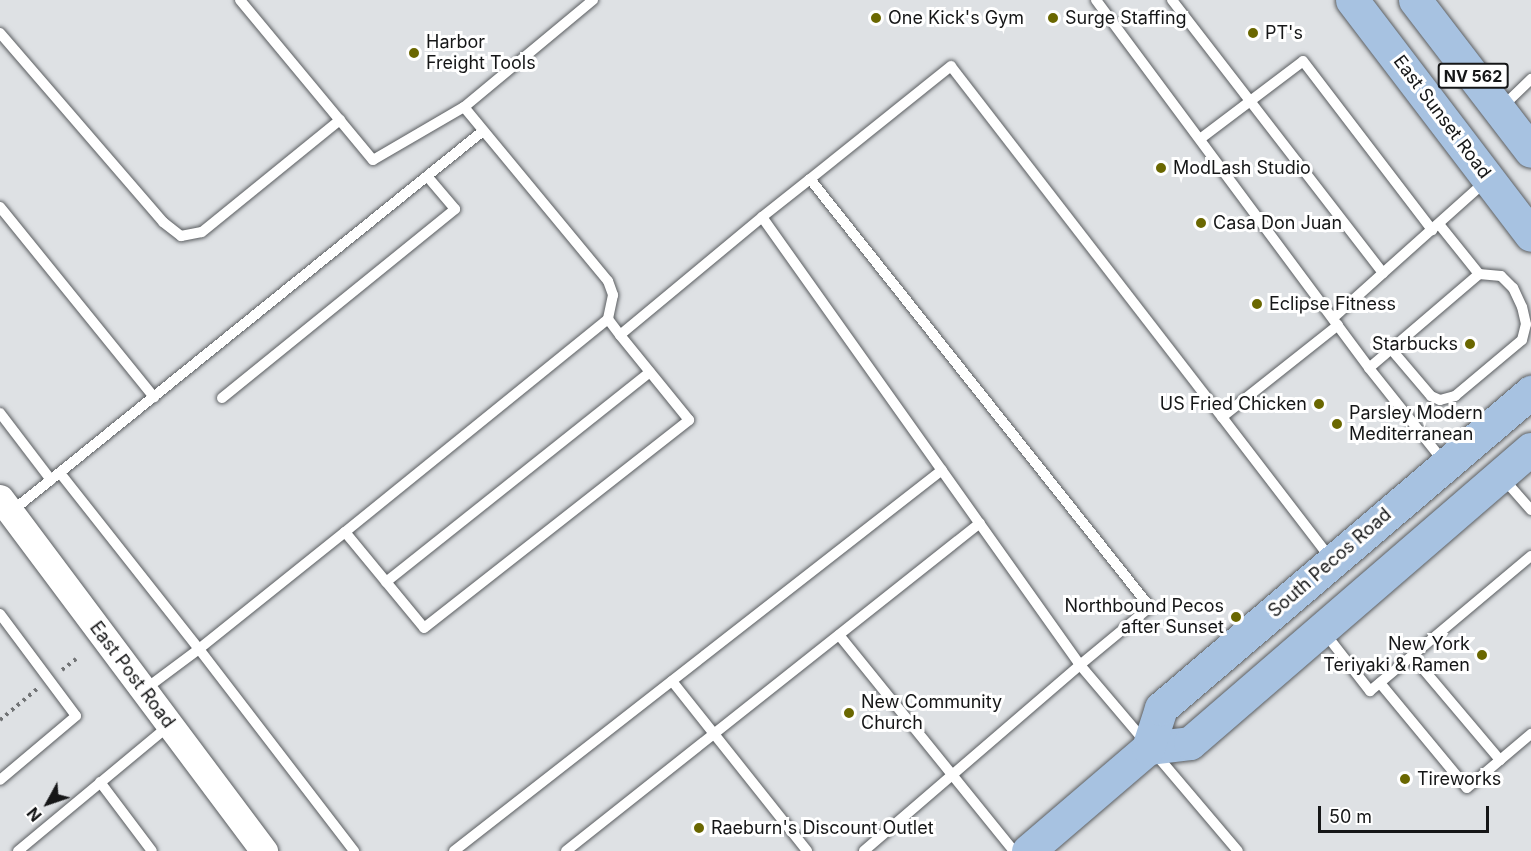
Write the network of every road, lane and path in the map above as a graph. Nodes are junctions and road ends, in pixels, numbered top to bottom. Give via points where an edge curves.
1 (240, 0) edge
2 (593, 0) edge
3 (1096, 0) edge
4 (1172, 0) edge
5 (1352, 0) edge
6 (1415, 0) edge
7 (0, 33) edge
8 (1531, 79) edge
9 (1250, 101) junction
10 (464, 107) junction
11 (1499, 110) junction
12 (340, 120) junction
13 (483, 130) junction
14 (1200, 139) junction
15 (1531, 151) edge
16 (427, 176) junction
17 (1488, 178) junction
18 (810, 179) junction
19 (0, 207) edge
20 (762, 218) junction
21 (1436, 227) junction
22 (1531, 235) edge
23 (1383, 273) junction
24 (1479, 274) junction
25 (608, 319) junction
26 (1336, 321) junction
27 (620, 335) junction
28 (1391, 350) junction
29 (1369, 368) junction
30 (650, 372) junction
31 (1531, 392) edge
32 (154, 397) junction
33 (222, 398) dead end
34 (0, 413) edge
35 (1222, 417) junction
36 (1531, 449) edge
37 (1446, 464) junction
38 (942, 470) junction
39 (60, 473) junction
40 (1501, 475) junction
41 (51, 480) junction
42 (5, 505) edge
43 (1531, 510) edge
44 (980, 523) junction
45 (345, 532) junction
46 (1531, 556) edge
47 (1333, 561) junction
48 (386, 582) junction
49 (0, 614) edge
50 (1322, 630) junction
51 (839, 635) junction
52 (199, 649) junction
53 (1413, 657) junction
54 (1080, 665) junction
55 (672, 681) junction
56 (1380, 683) junction
57 (144, 690) junction
58 (170, 725) junction
59 (1531, 734) edge
60 (713, 735) junction
61 (1148, 748) junction
62 (1500, 760) junction
63 (953, 774) junction
64 (0, 780) edge
65 (100, 782) junction
66 (18, 851) edge
67 (152, 851) edge
68 (264, 851) edge
69 (354, 851) edge
70 (454, 851) edge
71 (566, 851) edge
72 (807, 851) edge
73 (864, 851) edge
74 (1014, 851) edge
75 (1028, 851) edge
76 (1238, 851) edge

1 - 12 lane
2 - 10 lane
3 - 14 lane
4 - 9 lane
5 - 17 main road, East Sunset Road / NV 562
6 - 11 main road, NV 562
7 - 12 lane via 163,222 181,236 202,232
8 - 11 lane
9 - 14 lane
9 - 21 lane via 1304,61
9 - 23 lane
10 - 12 lane via 373,160
10 - 13 lane
11 - 15 main road, NV 562
13 - 16 lane
13 - 25 lane via 608,281 613,295
14 - 26 lane
16 - 32 lane
16 - 33 lane via 455,209
17 - 21 lane
17 - 22 main road, East Sunset Road / NV 562
18 - 20 lane
18 - 35 lane via 951,66
18 - 54 lane via 1150,607
19 - 32 lane
20 - 27 lane
20 - 38 lane
21 - 23 lane
21 - 24 lane
23 - 26 lane
24 - 28 lane
24 - 28 lane via 1500,276 1513,288 1526,324 1522,340 1455,396 1440,400 1431,396
25 - 27 lane
25 - 45 lane
26 - 29 lane
26 - 35 lane
27 - 30 lane
28 - 29 lane
29 - 37 lane
30 - 48 lane
30 - 48 lane via 689,420 424,628
31 - 37 main road, South Pecos Road
32 - 39 lane
34 - 41 lane
35 - 47 lane
36 - 40 main road
37 - 47 main road, South Pecos Road
38 - 44 lane
38 - 55 lane
39 - 41 lane
39 - 52 lane
40 - 43 lane
40 - 50 main road
41 - 42 lane
42 - 57 street, East Post Road
44 - 51 lane
44 - 54 lane
45 - 48 lane
45 - 52 lane
46 - 53 lane
47 - 61 main road, South Pecos Road via 1161,708
49 - 64 lane via 76,716
50 - 56 lane via 1370,691
50 - 61 main road via 1191,743
51 - 60 lane
51 - 63 lane
52 - 57 lane
52 - 69 lane
53 - 56 lane
53 - 62 lane
54 - 61 lane
54 - 63 lane
55 - 60 lane
55 - 70 lane
56 - 62 lane via 1467,788
57 - 58 street, East Post Road
58 - 65 lane
58 - 68 street, East Post Road
59 - 62 lane
60 - 71 lane
60 - 72 lane
61 - 75 main road
61 - 76 lane
63 - 73 lane
63 - 74 lane
65 - 66 lane
65 - 67 lane

